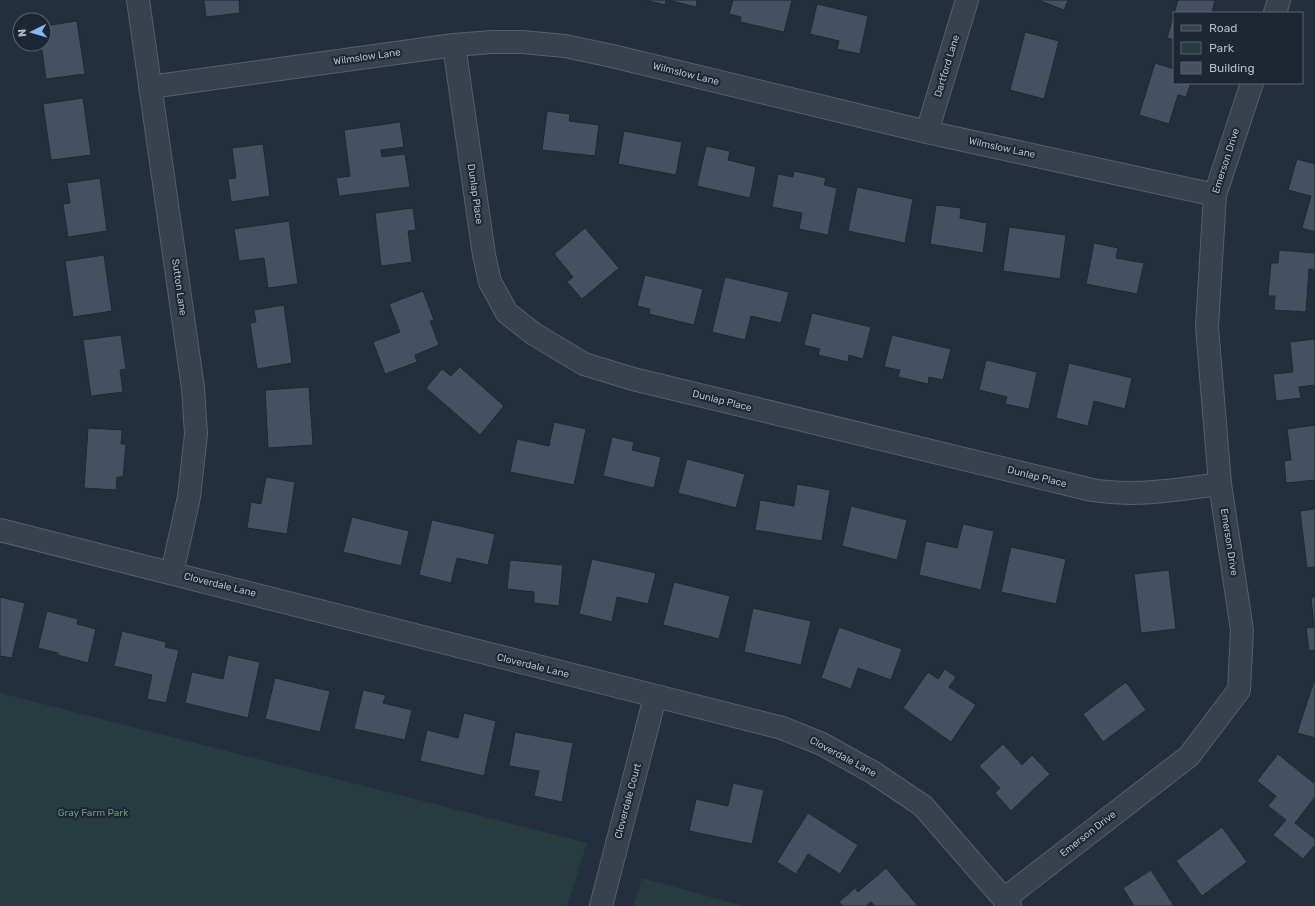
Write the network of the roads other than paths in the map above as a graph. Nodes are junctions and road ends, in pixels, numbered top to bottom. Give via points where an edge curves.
1 (138, 0) edge
2 (967, 0) edge
3 (1279, 0) edge
4 (1275, 12) edge
5 (454, 45) junction
6 (1252, 84) edge
7 (150, 87) junction
8 (927, 132) junction
9 (1215, 195) junction
10 (1220, 484) junction
11 (0, 530) edge
12 (172, 573) junction
13 (655, 697) junction
14 (1007, 902) edge
15 (601, 906) edge

1 - 7 street, Sutton Lane
2 - 8 street, Dartford Lane
3 - 4 street
5 - 7 street, Wilmslow Lane
5 - 8 street, Wilmslow Lane via 522,42 565,46
5 - 10 street, Dunlap Place via 490,282 507,313 534,334 584,364 632,379 1092,490 1154,493
6 - 9 street, Emerson Drive
7 - 12 street, Sutton Lane via 188,342 196,434 189,497
8 - 9 street, Wilmslow Lane
9 - 10 street, Emerson Drive via 1206,327
10 - 14 street, Emerson Drive via 1242,630 1239,690 1189,756
11 - 12 street, Cloverdale Lane
12 - 13 street, Cloverdale Lane
13 - 14 street, Cloverdale Lane via 782,728 822,744 874,773 923,806
13 - 15 street, Cloverdale Court

